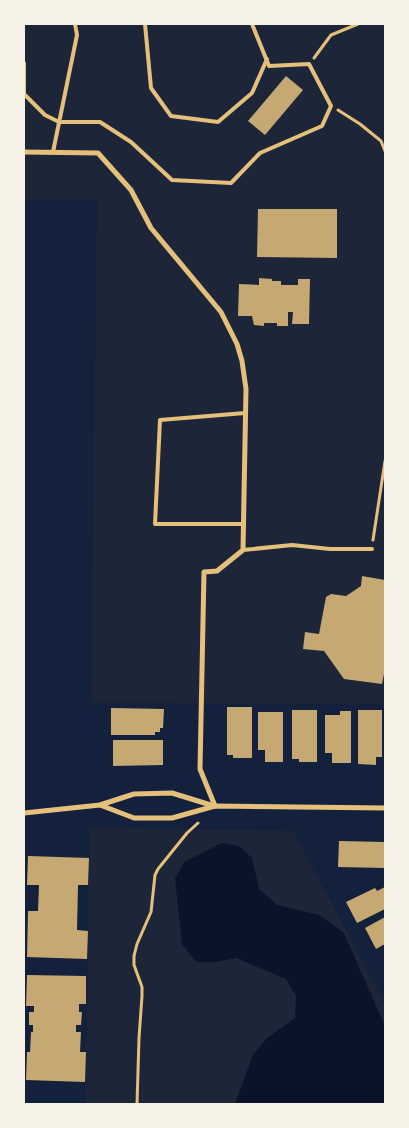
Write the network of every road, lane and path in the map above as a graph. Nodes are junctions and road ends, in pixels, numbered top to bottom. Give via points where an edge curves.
1 (75, 24) edge
2 (145, 24) edge
3 (252, 24) edge
4 (358, 24) edge
5 (267, 59) junction
6 (24, 63) edge
7 (309, 64) junction
8 (24, 94) edge
9 (331, 106) junction
10 (59, 122) junction
11 (385, 151) edge
12 (24, 152) edge
13 (53, 152) junction
14 (245, 413) junction
15 (385, 462) edge
16 (244, 524) junction
17 (372, 549) joint
18 (243, 550) junction
19 (100, 805) junction
20 (214, 806) junction
21 (385, 808) edge
22 (24, 813) edge
23 (138, 1104) edge

1 - 10 lane via 77,36
2 - 5 lane via 151,88 170,116 218,122 252,93
3 - 5 lane
4 - 7 path via 331,36
5 - 7 lane via 270,66
6 - 8 lane
7 - 9 lane
8 - 10 lane via 45,115
9 - 10 lane via 322,126 260,153 231,183 172,180 131,142 100,122
9 - 11 path via 381,140
10 - 13 lane
12 - 13 street
13 - 14 street via 98,153 131,190 151,228 215,304 237,344 246,390
14 - 16 street
14 - 16 lane via 160,420 155,524
15 - 17 path
16 - 18 street
17 - 18 lane via 292,545
18 - 20 street via 218,571 204,572 200,769
19 - 20 street via 134,794 172,793
19 - 20 street via 134,818 172,818
19 - 22 street
20 - 21 street
20 - 23 path via 158,869 151,912 137,944 134,965 142,987

